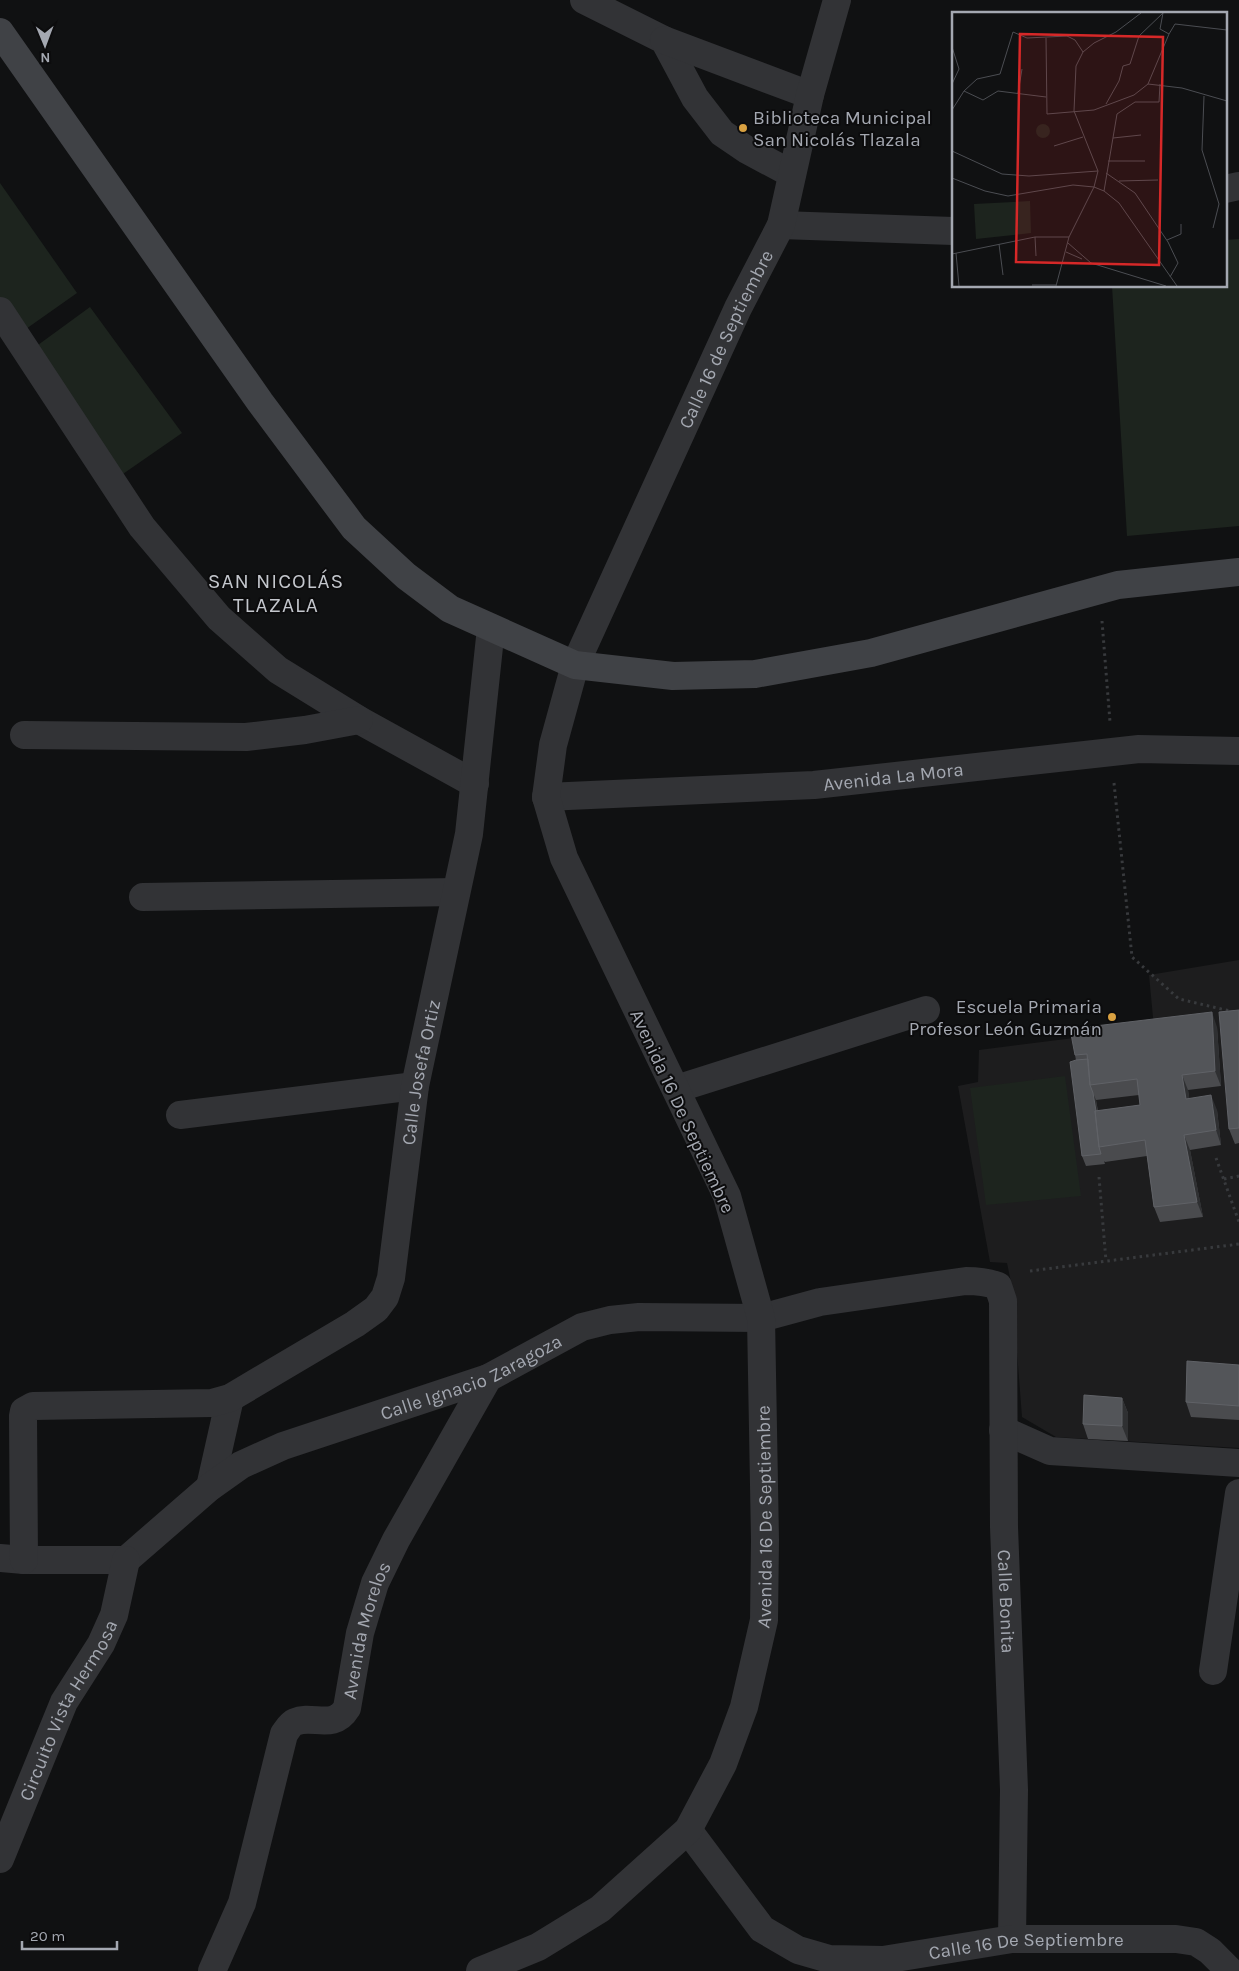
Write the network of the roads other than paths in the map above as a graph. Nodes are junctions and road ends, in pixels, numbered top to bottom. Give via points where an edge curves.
1 (584, 0) edge
2 (837, 0) edge
3 (0, 32) edge
4 (664, 40) junction
5 (810, 95) junction
6 (792, 174) junction
7 (1239, 186) edge
8 (1226, 189) edge
9 (780, 225) junction
10 (952, 231) edge
11 (0, 311) edge
12 (1239, 572) edge
13 (491, 628) junction
14 (575, 665) junction
15 (360, 720) junction
16 (24, 735) dead end
17 (1239, 751) edge
18 (476, 784) junction
19 (546, 797) junction
20 (456, 892) junction
21 (143, 896) dead end
22 (926, 1010) dead end
23 (415, 1086) junction
24 (676, 1089) junction
25 (180, 1115) dead end
26 (978, 1281) joint
27 (761, 1318) junction
28 (488, 1378) junction
29 (230, 1398) junction
30 (1003, 1430) junction
31 (1239, 1462) edge
32 (210, 1487) junction
33 (1239, 1493) edge
34 (12, 1559) edge
35 (126, 1560) junction
36 (1214, 1671) dead end
37 (688, 1830) junction
38 (0, 1859) edge
39 (1012, 1939) junction
40 (212, 1971) edge
41 (480, 1971) edge
42 (1230, 1971) edge

1 - 4 street
2 - 5 street, Calle 16 de Septiembre
3 - 13 main road via 254,394 354,528 406,576 450,609
4 - 5 street
4 - 6 street via 695,98 722,133
5 - 6 street, Calle 16 de Septiembre
6 - 9 street, Calle 16 de Septiembre
7 - 8 street
9 - 10 street
9 - 14 street, Calle 16 de Septiembre via 738,308
11 - 15 street via 142,527 219,618 278,670
12 - 14 main road via 1118,585 871,653 755,674 674,676
13 - 14 main road
13 - 18 street, Calle Josefa Ortiz
14 - 19 street, Avenida 16 De Septiembre via 553,745
15 - 16 street via 246,738
15 - 18 street
17 - 19 street, Avenida La Mora via 1139,749 814,785
18 - 20 street, Calle Josefa Ortiz
19 - 24 street, Avenida 16 De Septiembre via 564,858
20 - 21 street
20 - 23 street, Calle Josefa Ortiz
22 - 24 street
23 - 25 street
23 - 29 street, Calle Josefa Ortiz via 391,1278 384,1297 376,1308 355,1324
24 - 27 street, Avenida 16 De Septiembre via 726,1196
26 - 27 street, Calle Ignacio Zaragoza via 820,1302
26 - 30 street, Calle Bonita via 998,1286 1003,1301
27 - 28 street, Calle Ignacio Zaragoza via 639,1317 610,1320 582,1327
27 - 37 street, Avenida 16 De Septiembre via 766,1540 764,1620 744,1707 723,1764
28 - 32 street, Calle Ignacio Zaragoza via 283,1446 241,1464
28 - 40 street, Avenida Morelos via 374,1583 360,1633 347,1708 337,1718 327,1721 293,1723 284,1734 242,1903
29 - 32 street
29 - 34 street, Calle Josefa Ortiz via 194,1404 27,1408 23,1416
30 - 31 street via 1050,1452
30 - 39 street, Calle Bonita via 1014,1790
32 - 35 street, Calle Ignacio Zaragoza
33 - 36 street
34 - 35 street
35 - 38 street, Circuito Vista Hermosa via 114,1615 101,1644 64,1702
37 - 39 street, Calle 16 De Septiembre via 762,1929 798,1950 829,1959 883,1960
37 - 41 street via 600,1908 538,1947
39 - 42 street, Calle 16 De Septiembre via 1176,1939 1196,1942

